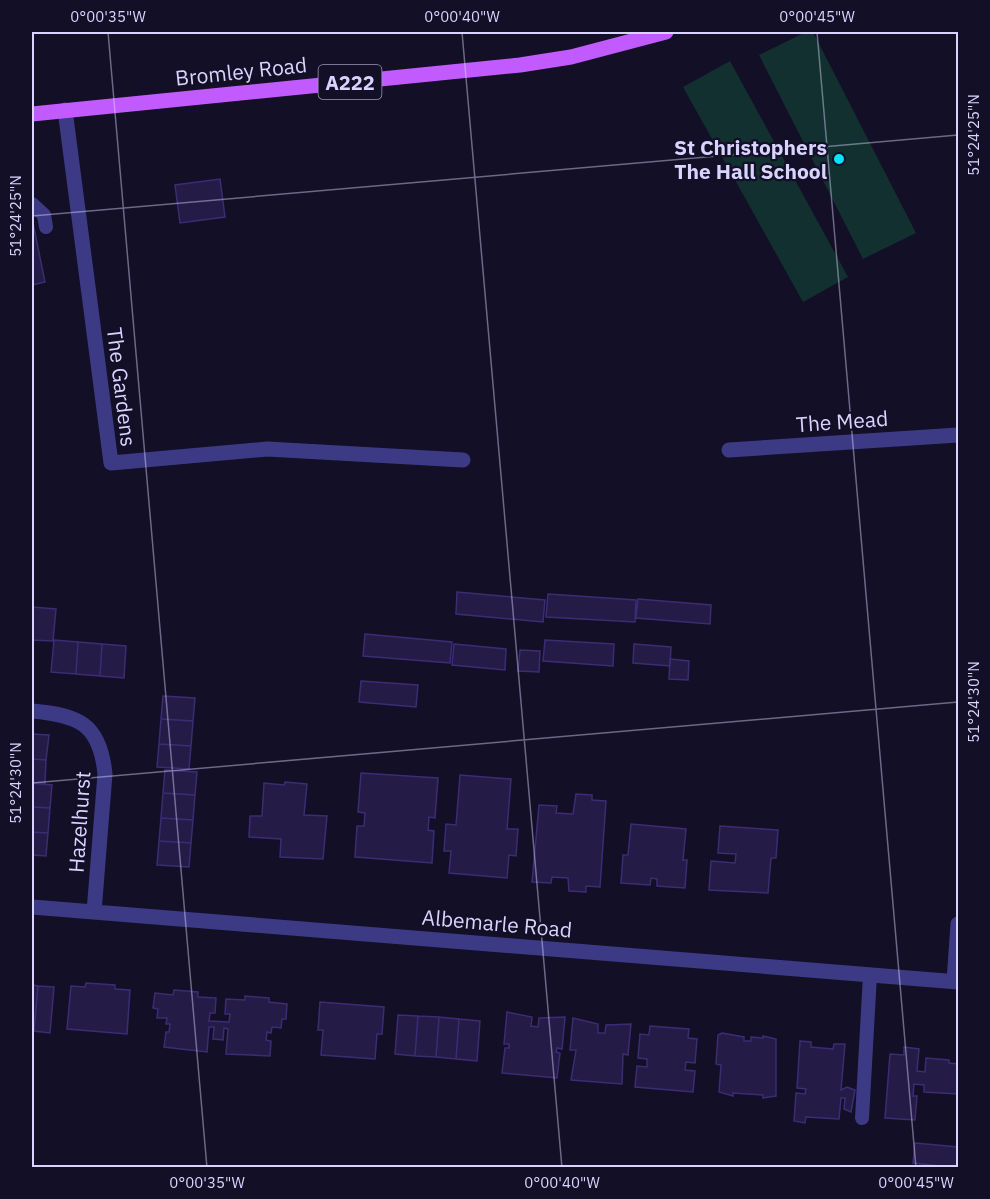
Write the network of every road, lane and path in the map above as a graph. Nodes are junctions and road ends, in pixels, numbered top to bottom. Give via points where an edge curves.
1 (666, 32) edge
2 (65, 110) junction
3 (32, 114) edge
4 (32, 204) edge
5 (46, 227) dead end
6 (958, 435) edge
7 (729, 450) dead end
8 (463, 460) dead end
9 (32, 711) edge
10 (32, 907) edge
11 (94, 912) junction
12 (958, 924) edge
13 (870, 975) junction
14 (956, 982) edge
15 (862, 1118) dead end

1 - 2 main road, Bromley Road / A222 via 572,57 520,65
2 - 3 main road, Bromley Road / A222
2 - 8 street, The Gardens via 111,463 267,449
4 - 5 lane via 44,216
6 - 7 street, The Mead
9 - 11 street, Hazelhurst via 64,714 81,722 95,735 103,753 105,774
10 - 11 street, Albemarle Road
11 - 13 street, Albemarle Road
12 - 14 street
13 - 14 street, Albemarle Road
13 - 15 lane

